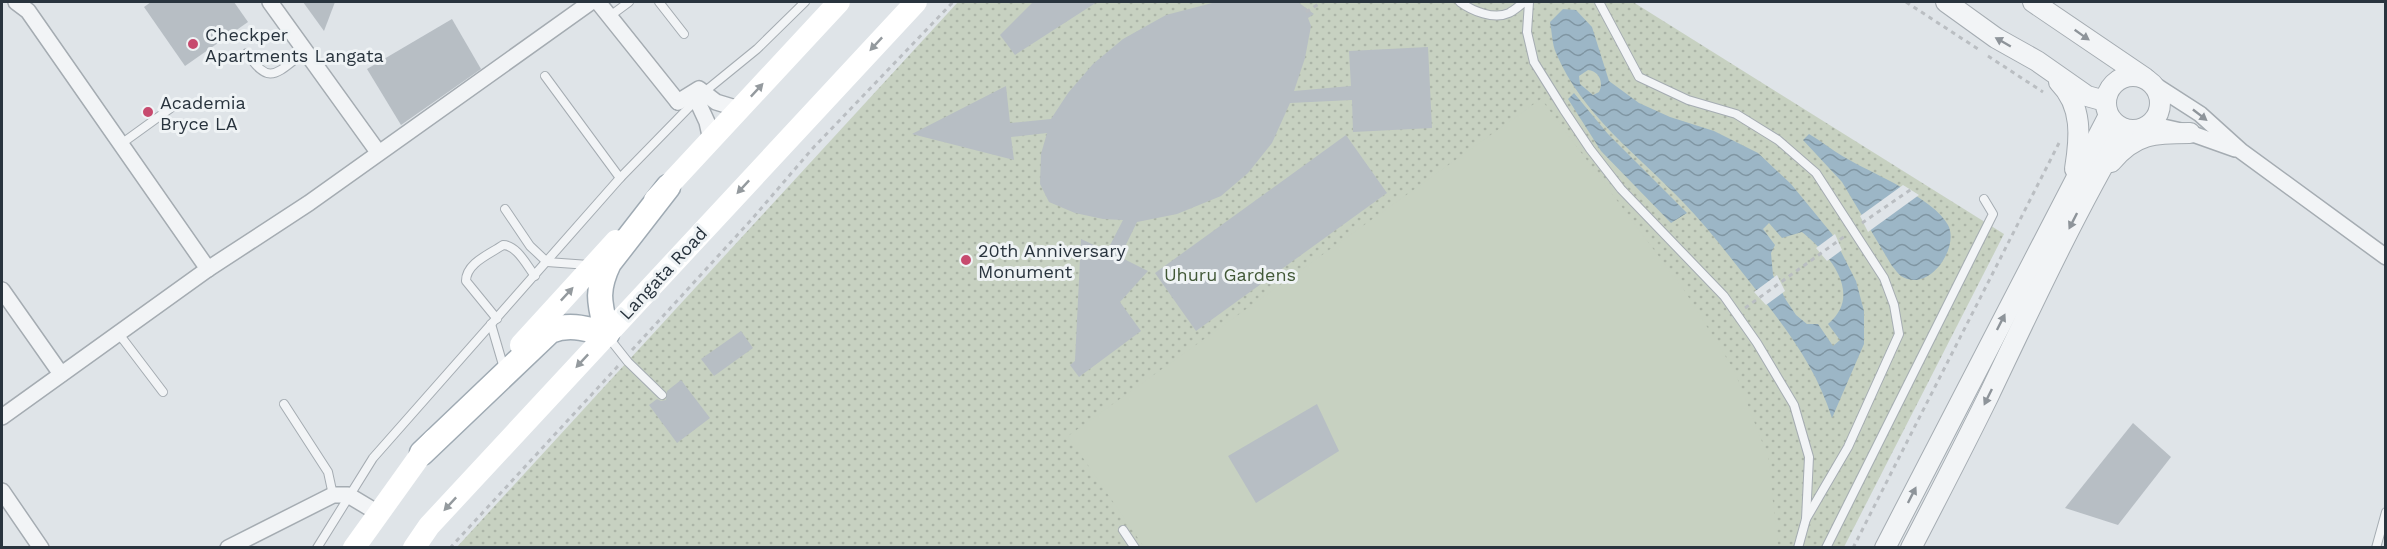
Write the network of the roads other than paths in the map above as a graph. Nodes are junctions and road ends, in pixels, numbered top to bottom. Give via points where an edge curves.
1 (16, 2) edge
2 (270, 2) edge
3 (591, 2) edge
4 (598, 2) edge
5 (629, 2) edge
6 (659, 2) edge
7 (805, 2) edge
8 (838, 2) edge
9 (916, 2) edge
10 (1460, 2) edge
11 (1527, 2) edge
12 (1599, 2) edge
13 (1946, 2) edge
14 (2033, 2) edge
15 (610, 16) junction
16 (684, 34) dead end
17 (306, 51) junction
18 (247, 53) dead end
19 (2037, 61) junction
20 (545, 76) dead end
21 (2150, 82) junction
22 (700, 96) junction
23 (175, 105) dead end
24 (739, 109) junction
25 (2106, 109) junction
26 (2150, 124) junction
27 (2124, 129) junction
28 (2190, 133) junction
29 (711, 140) junction
30 (121, 144) junction
31 (2241, 151) junction
32 (378, 152) junction
33 (620, 178) junction
34 (668, 187) junction
35 (2080, 189) junction
36 (1984, 199) dead end
37 (505, 209) dead end
38 (2385, 257) edge
39 (548, 262) junction
40 (594, 266) junction
41 (208, 269) junction
42 (535, 276) junction
43 (2, 290) edge
44 (494, 321) junction
45 (120, 334) junction
46 (607, 334) junction
47 (503, 365) junction
48 (61, 374) junction
49 (164, 392) dead end
50 (662, 395) dead end
51 (284, 404) dead end
52 (2, 417) edge
53 (422, 453) junction
54 (2, 491) edge
55 (340, 495) junction
56 (2385, 512) edge
57 (378, 513) junction
58 (1806, 519) junction
59 (1123, 530) dead end
60 (41, 548) edge
61 (228, 548) edge
62 (316, 548) edge
63 (354, 548) edge
64 (414, 548) edge
65 (1135, 548) edge
66 (1798, 548) edge
67 (1826, 548) edge
68 (1886, 548) edge
69 (1911, 548) edge
70 (2376, 548) edge

1 - 30 street via 28,11
2 - 17 street
3 - 32 street
4 - 15 street
5 - 15 lane
6 - 16 lane
7 - 22 lane via 757,49
24 -> 8 main road
9 -> 46 main road, Langata Road
10 - 11 lane via 1470,10 1490,15 1507,14
11 - 58 lane via 1527,32 1534,62 1564,110 1621,189 1724,296 1794,405 1809,457
12 - 58 lane via 1639,77 1688,100 1736,114 1778,140 1816,173 1884,278 1899,334 1848,447
19 -> 13 street via 1996,38
14 -> 21 street
15 - 22 street via 678,102 694,94
17 - 18 lane via 273,74 260,71
17 - 32 street
19 - 25 street
19 - 35 street via 2065,88 2077,111
20 - 33 lane
21 - 25 street via 2131,76 2119,81 2110,90
21 - 26 street via 2160,95 2161,104
21 -> 31 street via 2200,114
22 - 24 street
22 - 29 street
22 - 33 lane
23 - 30 lane
24 - 29 main road
25 - 27 street via 2117,126
25 - 35 street
26 - 27 street via 2140,129
26 - 28 street
27 - 35 street
28 - 31 street
28 - 35 street via 2154,133 2136,140
29 - 34 main road
30 - 41 street
31 - 38 street
32 - 41 street
33 - 39 lane
34 - 40 main road
34 - 46 main road via 603,276 599,290
68 -> 35 street
35 -> 69 street via 1987,399
36 - 67 lane via 1993,214
37 - 39 lane via 530,246
39 - 40 lane
39 - 42 lane
47 -> 40 main road
41 - 45 street
42 - 44 lane
42 - 44 lane via 508,245 471,267 466,281
43 - 48 street
44 - 47 lane
44 - 55 lane
45 - 48 street
45 - 49 lane
46 - 50 lane
46 - 53 main road via 575,326 550,331
46 -> 64 main road, Langata Road via 429,526
47 - 53 main road
48 - 52 street
51 - 55 lane
53 - 57 main road
54 - 60 street
55 - 57 street
55 - 61 street
55 - 62 lane
56 - 70 lane
57 - 63 main road
58 - 66 lane
59 - 65 lane

